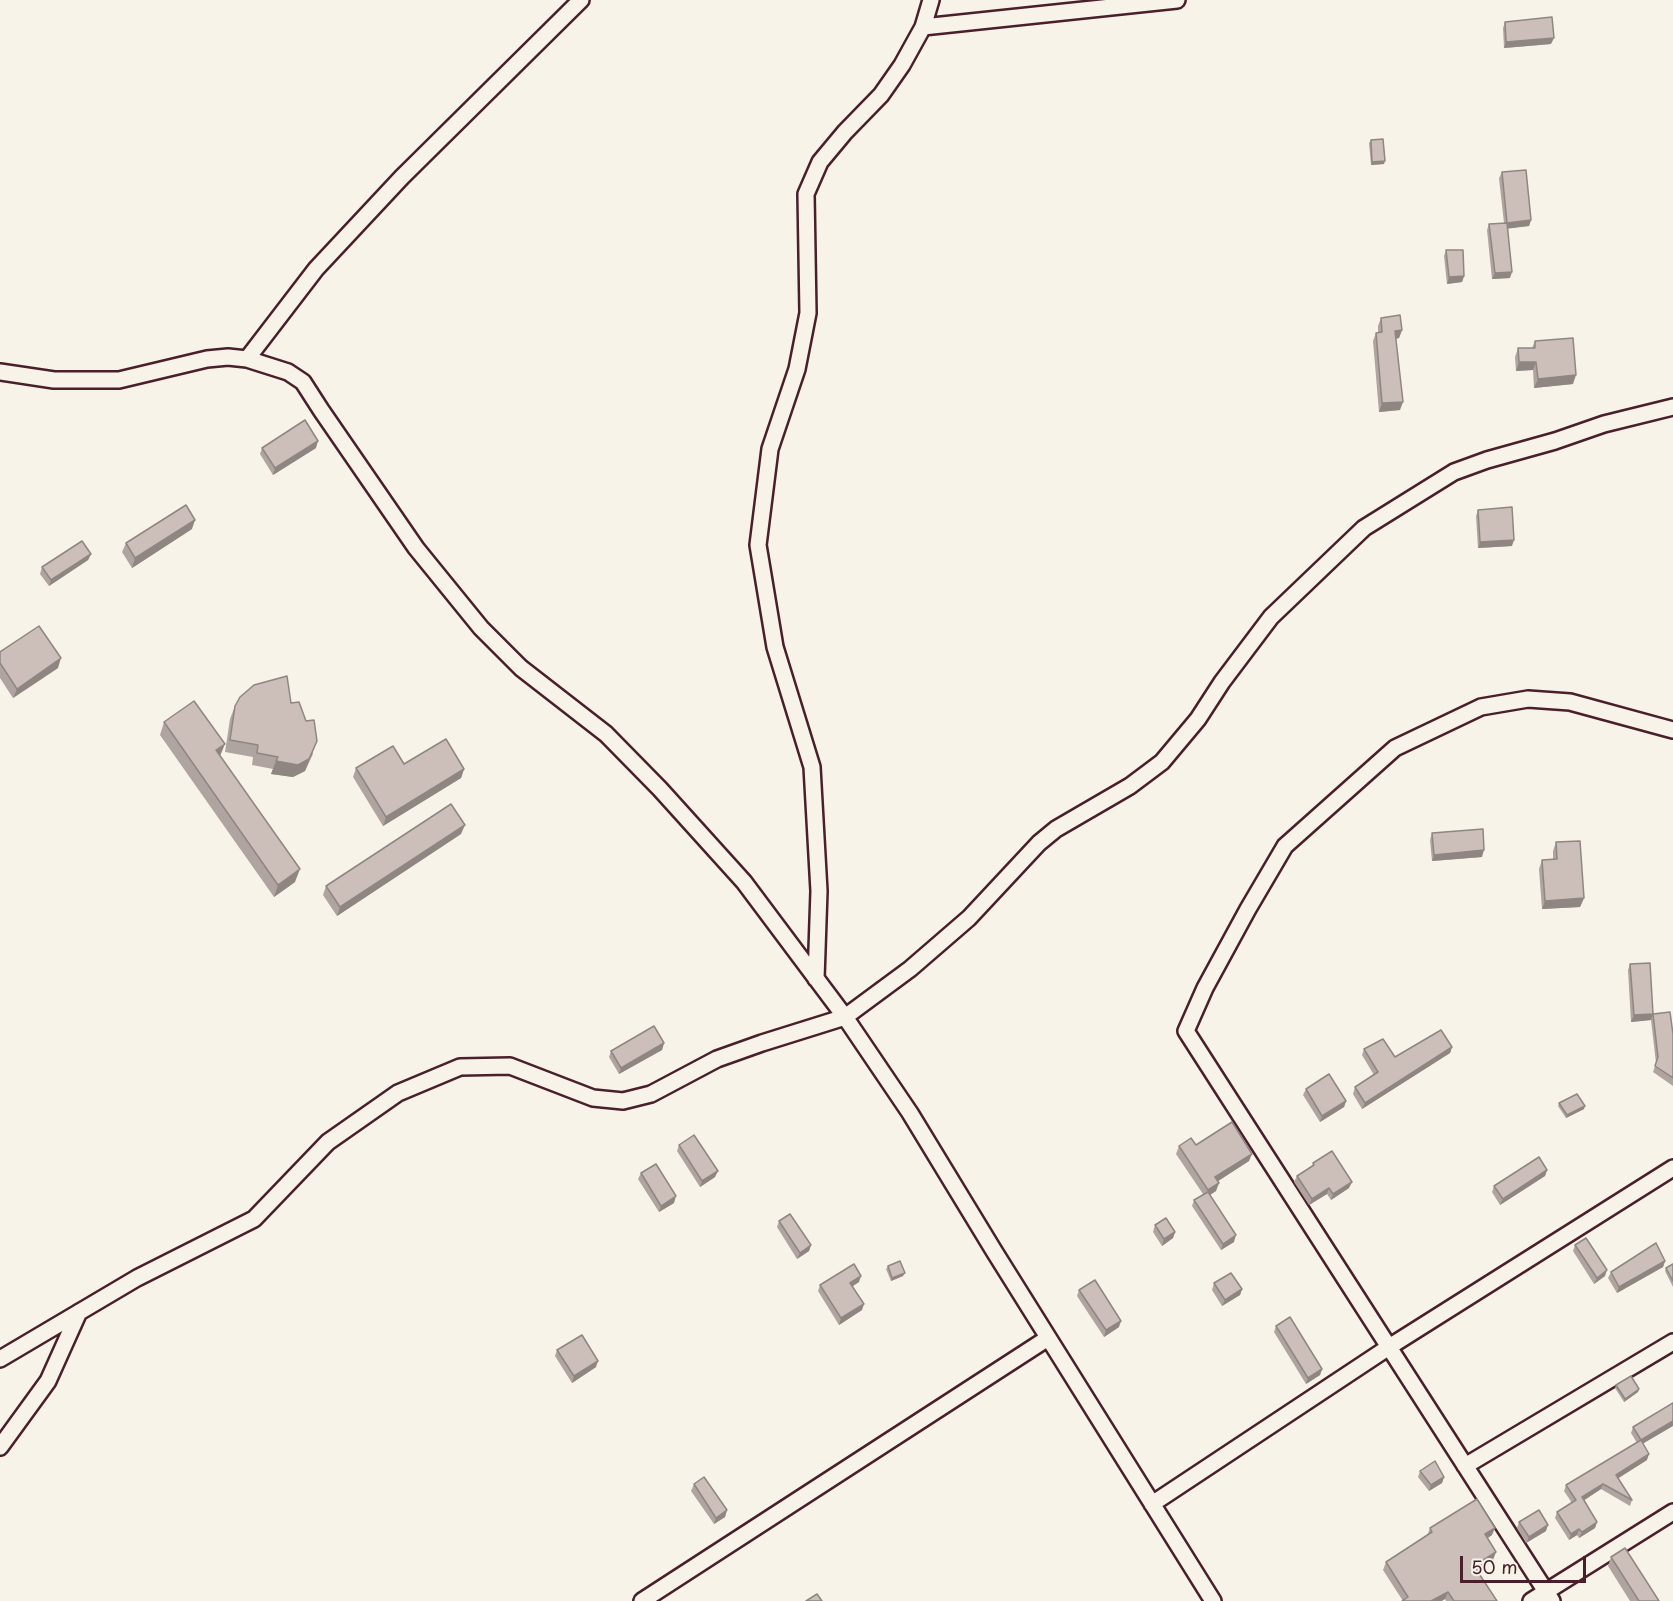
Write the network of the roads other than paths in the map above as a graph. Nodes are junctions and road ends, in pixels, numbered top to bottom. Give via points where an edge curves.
1 (581, 0) edge
2 (930, 0) edge
3 (1177, 0) edge
4 (923, 27) junction
5 (247, 359) junction
6 (0, 372) edge
7 (1673, 407) edge
8 (1673, 730) edge
9 (816, 979) junction
10 (845, 1017) junction
11 (1673, 1168) edge
12 (79, 1312) junction
13 (1048, 1338) junction
14 (1673, 1342) edge
15 (1389, 1347) junction
16 (0, 1359) edge
17 (0, 1448) edge
18 (1465, 1466) junction
19 (1152, 1504) junction
20 (1670, 1520) edge
21 (1549, 1596) edge
22 (642, 1601) edge
23 (1213, 1601) edge
24 (1531, 1601) edge

1 - 5 street via 402,177 324,261
2 - 4 street
3 - 4 street
4 - 9 street via 881,95 820,162 806,194 808,313 797,369 770,449 758,545 775,647 812,767 819,891
5 - 6 street via 207,359 118,380 54,380
5 - 9 street via 288,372 303,382 416,548 481,628 521,668 606,734 660,789 744,882
7 - 10 street via 1604,423 1454,472 1364,528 1271,617 1162,762 1130,786 1056,829 969,918 910,969
8 - 15 street via 1570,702 1528,699 1481,707 1395,748 1286,846 1205,988 1186,1031
9 - 10 street
10 - 12 street via 717,1059 651,1094 623,1101 593,1098 510,1066 460,1067 398,1093 328,1142 254,1219
10 - 13 street via 910,1113
11 - 15 street
12 - 16 street
12 - 17 street via 48,1381
13 - 19 street
13 - 22 street
14 - 18 street
15 - 18 street
15 - 19 street
18 - 21 street
19 - 23 street
20 - 21 street
21 - 24 street

